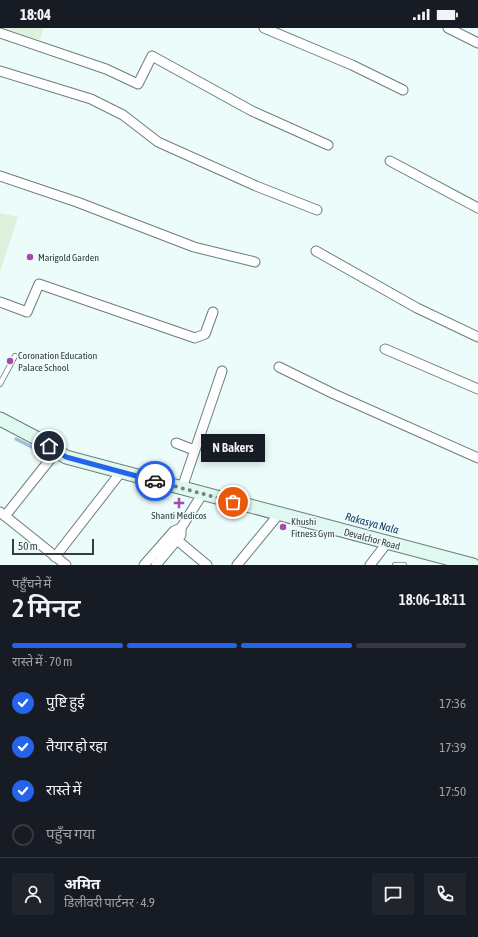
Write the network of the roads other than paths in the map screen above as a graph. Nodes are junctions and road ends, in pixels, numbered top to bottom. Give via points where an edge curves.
1 (264, 28) edge
2 (448, 28) edge
3 (0, 33) edge
4 (478, 43) edge
5 (0, 71) edge
6 (403, 90) dead end
7 (328, 146) dead end
8 (390, 162) dead end
9 (0, 176) edge
10 (478, 208) edge
11 (317, 210) dead end
12 (316, 250) dead end
13 (255, 262) dead end
14 (0, 302) edge
15 (213, 312) dead end
16 (478, 336) edge
17 (385, 348) dead end
18 (15, 356) dead end
19 (279, 367) dead end
20 (222, 371) dead end
21 (0, 384) edge
22 (478, 389) edge
23 (0, 419) edge
24 (176, 443) dead end
25 (194, 450) junction
26 (56, 452) junction
27 (478, 458) edge
28 (121, 472) junction
29 (183, 482) junction
30 (203, 494) junction
31 (2, 514) edge
32 (279, 514) junction
33 (181, 528) junction
34 (177, 540) junction
35 (387, 543) junction
36 (55, 557) junction
37 (66, 565) edge
38 (144, 565) edge
39 (156, 565) edge
40 (207, 565) edge
41 (237, 565) edge
42 (370, 565) edge
43 (395, 565) edge
44 (404, 565) edge
45 (474, 565) edge

1 - 6 street via 352,65
2 - 4 street
3 - 7 street via 106,69 138,84 152,56 252,111
5 - 11 street via 91,99 123,115 158,142
8 - 10 street
9 - 13 street via 194,247
12 - 16 street via 417,308
14 - 15 street via 27,312 39,284 195,338 205,334
17 - 22 street
18 - 21 lane
19 - 27 street
20 - 25 street
23 - 26 main road, Devalchor Road via 40,440
24 - 25 street
25 - 29 street
26 - 28 main road, Devalchor Road
26 - 31 street
28 - 29 main road, Devalchor Road
28 - 36 street
29 - 30 main road, Devalchor Road
30 - 32 main road, Devalchor Road
30 - 33 street
31 - 36 street
32 - 35 main road, Devalchor Road
32 - 41 street
33 - 34 street
33 - 38 street via 174,531
34 - 39 street
34 - 40 street
35 - 42 street
35 - 45 main road, Devalchor Road
36 - 37 street
43 - 44 lane

